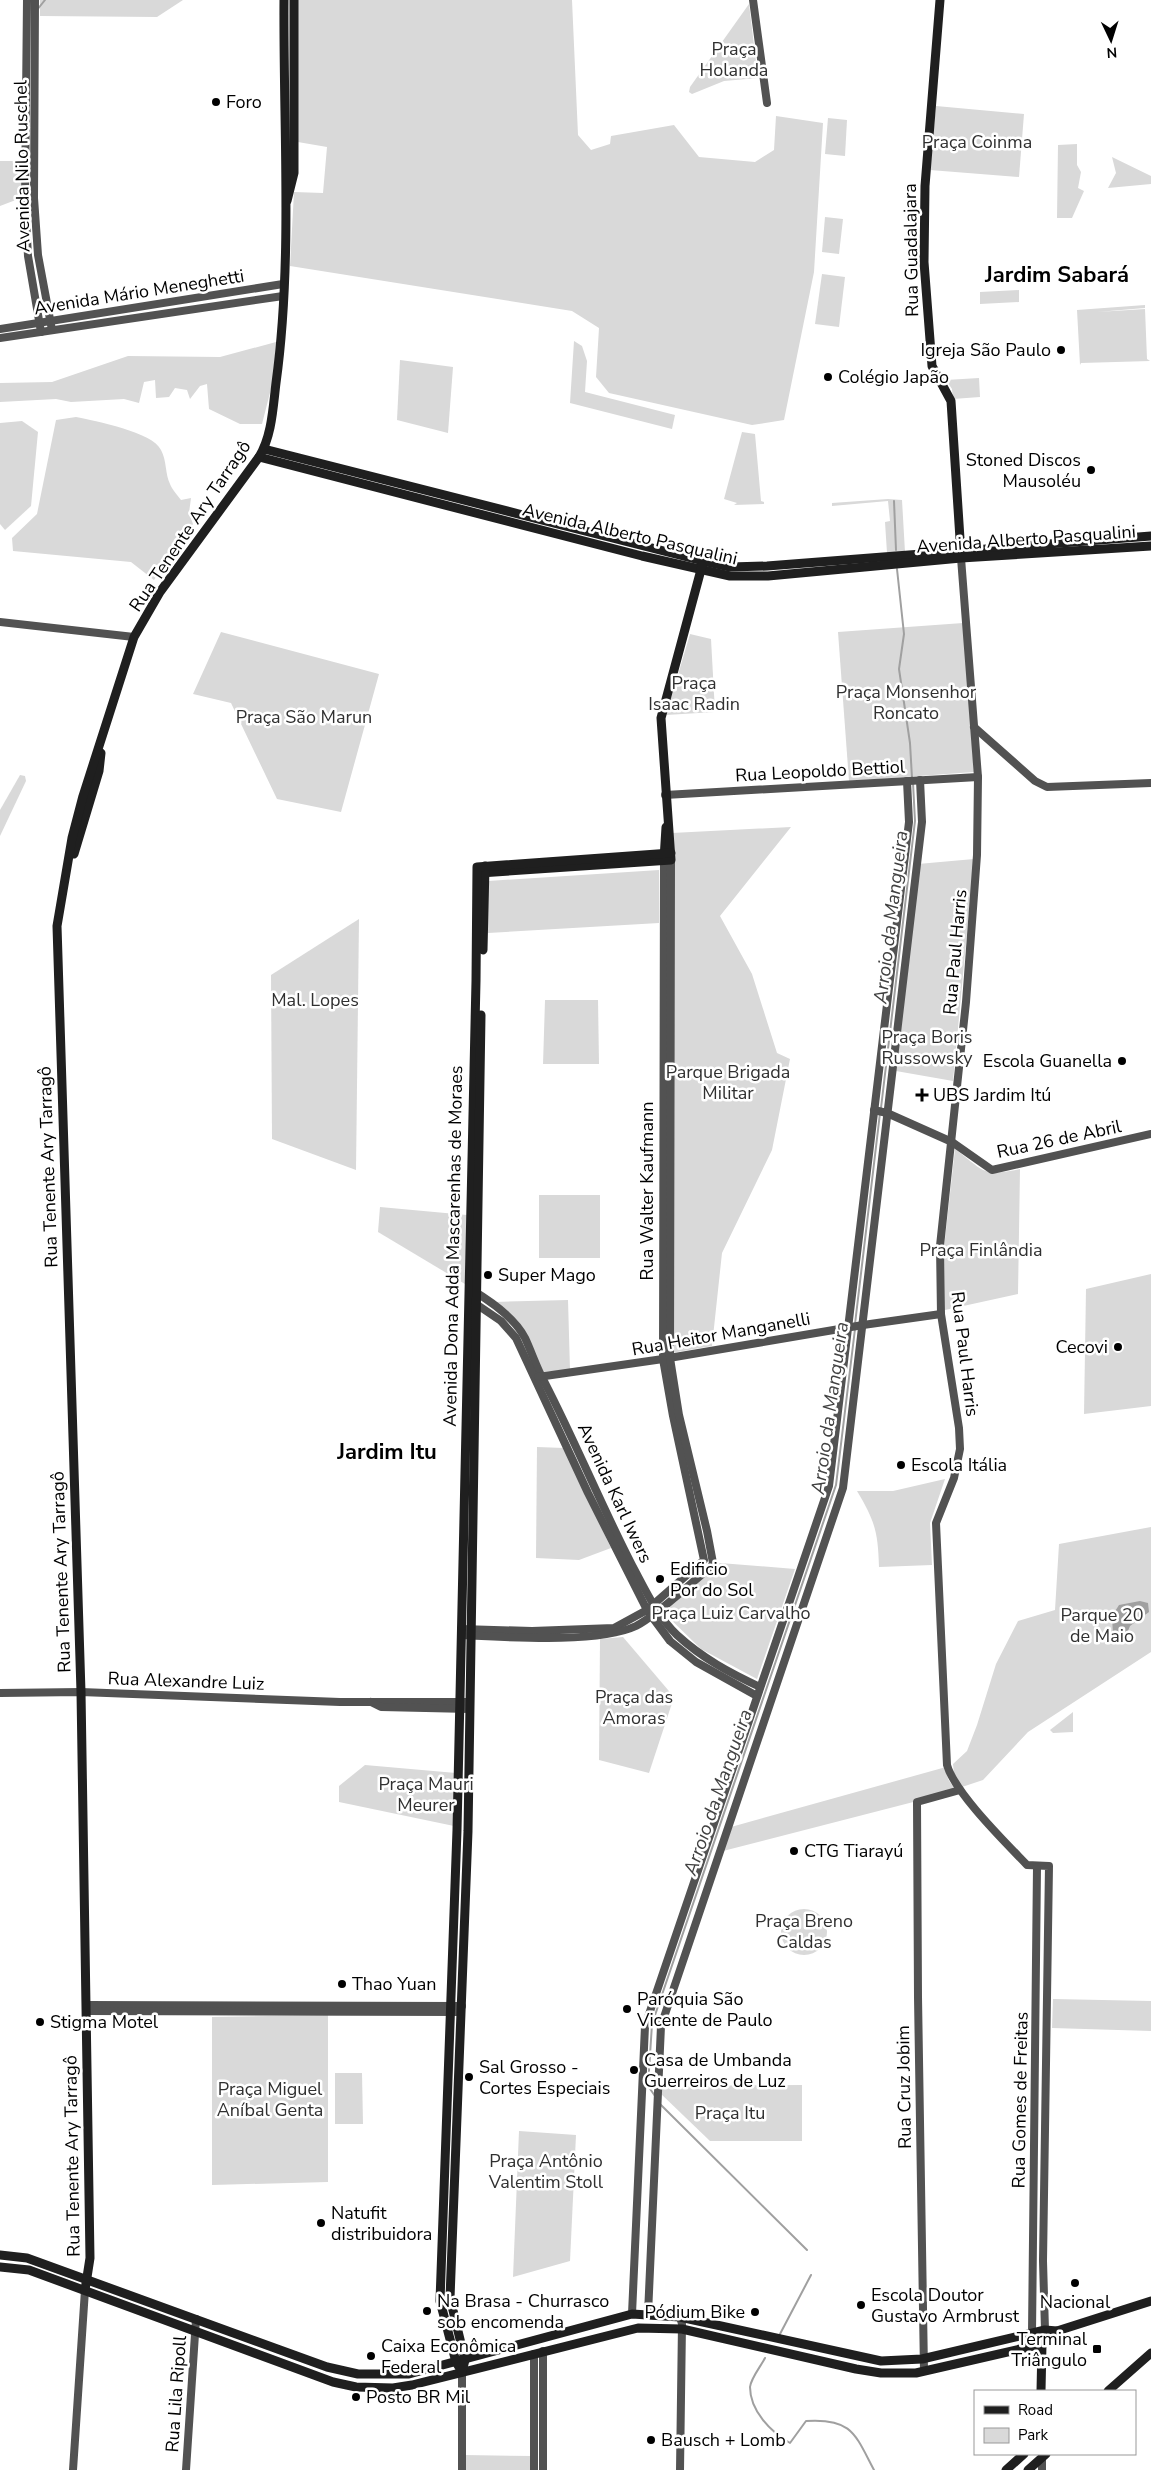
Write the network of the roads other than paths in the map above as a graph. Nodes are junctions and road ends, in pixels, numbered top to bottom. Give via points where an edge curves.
1 (27, 0) edge
2 (35, 0) edge
3 (284, 0) edge
4 (294, 0) edge
5 (753, 0) edge
6 (940, 0) edge
7 (284, 32) junction
8 (294, 32) junction
9 (766, 104) dead end
10 (289, 174) junction
11 (283, 284) junction
12 (283, 296) junction
13 (50, 321) junction
14 (39, 323) junction
15 (0, 329) edge
16 (52, 330) junction
17 (41, 332) junction
18 (0, 338) edge
19 (261, 453) junction
20 (1151, 536) edge
21 (1151, 546) edge
22 (961, 554) junction
23 (702, 566) junction
24 (0, 622) edge
25 (134, 637) junction
26 (974, 727) junction
27 (995, 746) junction
28 (976, 749) junction
29 (978, 777) junction
30 (913, 781) junction
31 (1151, 782) edge
32 (665, 795) junction
33 (915, 814) junction
34 (978, 855) joint
35 (668, 856) junction
36 (881, 1111) junction
37 (1151, 1134) edge
38 (952, 1142) junction
39 (473, 1291) junction
40 (469, 1300) junction
41 (478, 1305) junction
42 (941, 1314) junction
43 (855, 1326) junction
44 (666, 1359) junction
45 (538, 1377) junction
46 (652, 1610) junction
47 (461, 1632) junction
48 (471, 1632) junction
49 (760, 1688) junction
50 (81, 1692) junction
51 (0, 1693) edge
52 (757, 1696) junction
53 (465, 1705) junction
54 (960, 1790) junction
55 (1038, 1867) junction
56 (86, 2008) junction
57 (451, 2008) junction
58 (462, 2009) junction
59 (658, 2009) junction
60 (650, 2245) junction
61 (634, 2246) junction
62 (0, 2255) edge
63 (0, 2267) edge
64 (88, 2280) junction
65 (85, 2290) junction
66 (1151, 2301) edge
67 (1032, 2307) junction
68 (1044, 2307) junction
69 (632, 2314) junction
70 (648, 2314) junction
71 (680, 2317) junction
72 (196, 2319) junction
73 (682, 2329) junction
74 (1045, 2330) junction
75 (1057, 2331) junction
76 (195, 2332) junction
77 (1032, 2333) junction
78 (1042, 2344) junction
79 (539, 2352) junction
80 (1151, 2352) edge
81 (922, 2359) junction
82 (460, 2361) junction
83 (924, 2371) junction
84 (462, 2372) junction
85 (1040, 2390) edge
86 (1109, 2390) edge
87 (1022, 2455) edge
88 (1043, 2455) edge
89 (73, 2470) edge
90 (186, 2470) edge
91 (462, 2470) edge
92 (534, 2470) edge
93 (543, 2470) edge
94 (680, 2470) edge
95 (1006, 2470) edge
96 (1028, 2470) edge
97 (1042, 2470) edge

1 - 14 street, Avenida Nilo Ruschel via 25,201 28,256
2 - 13 street, Avenida Nilo Ruschel via 34,198 38,255
3 - 7 main road, Rua Tenente Ary Tarragô
4 - 8 main road, Rua Tenente Ary Tarragô
5 - 9 street
6 - 22 main road, Rua Guadalajara via 926,186 924,262 932,366 950,401
7 - 8 main road
7 - 10 main road, Rua Tenente Ary Tarragô
8 - 10 main road, Rua Tenente Ary Tarragô
10 - 11 main road, Rua Tenente Ary Tarragô via 284,211
11 - 12 main road, Rua Tenente Ary Tarragô
11 - 13 street, Avenida Mário Meneghetti
12 - 16 street, Avenida Mário Meneghetti
12 - 19 main road, Rua Tenente Ary Tarragô via 279,365 272,414
13 - 14 street, Avenida Mário Meneghetti
13 - 16 street, Avenida Nilo Ruschel
14 - 15 street, Avenida Mário Meneghetti
14 - 17 street, Avenida Nilo Ruschel
16 - 17 street, Avenida Mário Meneghetti
17 - 18 street, Avenida Mário Meneghetti
19 - 23 main road, Avenida Alberto Pasqualini
19 - 25 main road, Rua Tenente Ary Tarragô via 160,592
20 - 22 main road, Avenida Alberto Pasqualini
21 - 22 main road, Avenida Alberto Pasqualini
22 - 23 main road, Avenida Alberto Pasqualini via 767,566
22 - 26 street, Rua Guadalajara
23 - 32 main road, Rua Walter Kaufmann via 661,718
24 - 25 street
25 - 50 main road, Rua Tenente Ary Tarragô via 83,796 72,838 58,926
26 - 27 street
26 - 28 street, Rua Guadalajara
27 - 28 street
27 - 31 street via 1043,786
28 - 29 street, Rua Guadalajara
29 - 30 street, Rua Leopoldo Bettiol
29 - 34 street, Rua Guadalajara
30 - 32 street, Rua Leopoldo Bettiol
30 - 33 street
30 - 33 street
32 - 35 main road, Rua Walter Kaufmann via 670,829
33 - 36 street
33 - 36 street
34 - 38 street, Rua Paul Harris
35 - 39 main road, Avenida Dona Adda Mascarenhas de Moraes via 481,870
35 - 44 street, Rua Walter Kaufmann
36 - 38 street, Rua 26 de Abril
36 - 43 street
36 - 43 street
37 - 38 street, Rua 26 de Abril via 992,1170
38 - 42 street, Rua Paul Harris via 940,1246
39 - 40 main road, Avenida Dona Adda Mascarenhas de Moraes
39 - 41 main road, Avenida Dona Adda Mascarenhas de Moraes
39 - 45 street, Avenida Karl Iwers via 518,1327
40 - 41 street, Avenida Karl Iwers
40 - 47 main road, Avenida Dona Adda Mascarenhas de Moraes
41 - 45 street, Avenida Karl Iwers via 508,1328
41 - 48 main road, Avenida Dona Adda Mascarenhas de Moraes
42 - 43 street, Rua Heitor Manganelli
42 - 54 street, Rua Paul Harris via 960,1449 954,1478 936,1523 947,1765
43 - 44 street, Rua Heitor Manganelli
43 - 49 street via 829,1486
43 - 59 street via 843,1488
44 - 45 street, Rua Heitor Manganelli
44 - 46 street, Rua Walter Kaufmann via 673,1416 704,1560
44 - 46 street, Rua Walter Kaufmann via 713,1558 711,1567
45 - 46 street, Avenida Karl Iwers via 572,1436
46 - 48 street via 636,1625 614,1633 532,1637
46 - 49 street, Avenida Karl Iwers via 700,1654
46 - 52 street, Avenida Karl Iwers via 670,1640 696,1662
47 - 48 street
47 - 53 main road, Avenida Dona Adda Mascarenhas de Moraes
48 - 53 main road, Avenida Dona Adda Mascarenhas de Moraes
49 - 52 street
50 - 51 street, Rua Alexandre Luiz
50 - 53 street, Rua Alexandre Luiz
50 - 56 main road, Rua Tenente Ary Tarragô
52 - 59 street
53 - 57 main road, Avenida Dona Adda Mascarenhas de Moraes
53 - 58 main road, Avenida Dona Adda Mascarenhas de Moraes
54 - 55 street via 1026,1863
54 - 81 street, Rua Cruz Jobim via 917,1802
55 - 67 street, Rua Gomes de Freitas
55 - 68 street, Rua Gomes de Freitas via 1049,1866
56 - 57 street
56 - 64 main road, Rua Tenente Ary Tarragô
57 - 58 street
57 - 82 main road, Avenida Dona Adda Mascarenhas de Moraes via 440,2301
58 - 82 main road, Avenida Dona Adda Mascarenhas de Moraes via 450,2298
59 - 60 street via 661,2026
59 - 61 street via 645,2026
60 - 61 street via 647,2252 641,2253
60 - 61 street via 647,2239 639,2238
60 - 70 street
61 - 69 street
62 - 64 main road via 27,2258
63 - 65 main road via 29,2270
64 - 65 main road, Rua Tenente Ary Tarragô
64 - 72 main road
65 - 76 main road
65 - 89 street
66 - 75 main road
67 - 68 street
67 - 77 street, Rua Gomes de Freitas
68 - 74 street, Rua Gomes de Freitas
69 - 70 main road
69 - 82 main road
70 - 71 main road
71 - 73 street
71 - 81 main road via 881,2361
72 - 76 street, Rua Lila Ripoll
72 - 82 main road via 327,2367 358,2374 409,2374
73 - 79 main road via 638,2328
73 - 83 main road via 856,2369 907,2374
73 - 94 street
74 - 75 main road
74 - 77 main road
75 - 78 main road
76 - 84 main road via 348,2386 392,2388
76 - 90 street, Rua Lila Ripoll
77 - 81 main road
78 - 83 main road
78 - 85 main road
79 - 84 main road
79 - 92 street
79 - 93 street
80 - 86 main road
81 - 83 street, Rua Cruz Jobim
82 - 84 main road
84 - 91 street
87 - 95 main road
88 - 96 main road
88 - 97 street

